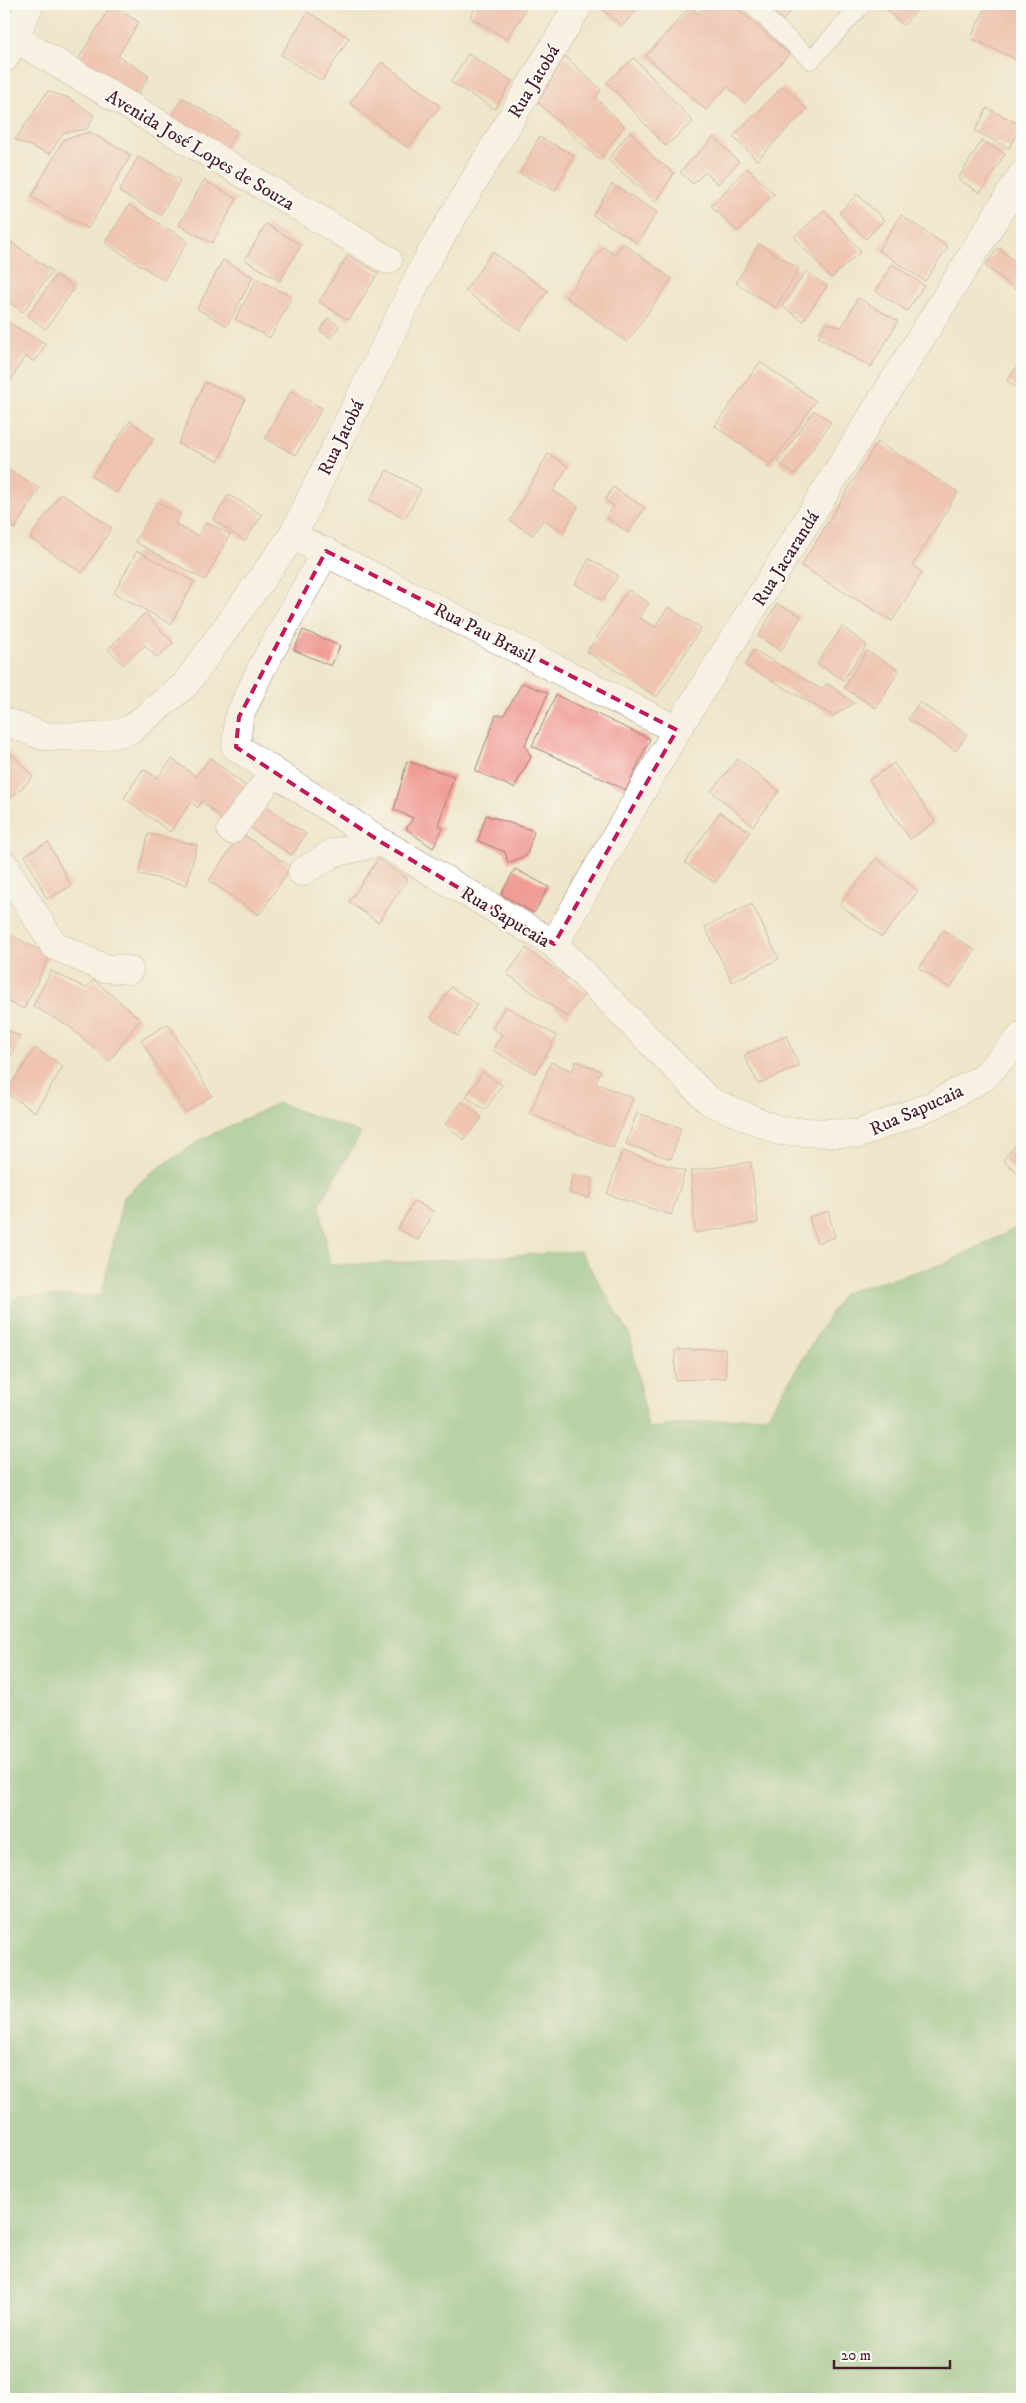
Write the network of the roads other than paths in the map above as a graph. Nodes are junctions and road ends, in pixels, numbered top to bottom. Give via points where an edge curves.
1 (579, 4) edge
2 (751, 4) edge
3 (860, 7) dead end
4 (14, 27) edge
5 (1022, 175) edge
6 (388, 260) dead end
7 (292, 537) junction
8 (326, 551) junction
9 (4, 721) edge
10 (678, 730) junction
11 (274, 772) junction
12 (231, 830) dead end
13 (381, 842) junction
14 (4, 865) edge
15 (302, 872) dead end
16 (554, 944) junction
17 (129, 970) dead end
18 (1022, 1036) edge

1 - 7 street, Rua Jatobá via 426,262
2 - 3 lane via 811,60
4 - 6 street, Avenida José Lopes de Souza
5 - 10 street, Rua Jacarandá
7 - 8 street, Rua Pau Brasil
7 - 9 street, Rua Jatobá via 185,686 130,730 100,737 43,736
8 - 10 street, Rua Pau Brasil
8 - 11 street, Rua Sapucaia via 262,667 239,718 236,747
10 - 16 street, Rua Jacarandá
11 - 12 street
11 - 13 street, Rua Sapucaia
13 - 15 street via 333,853
13 - 16 street, Rua Sapucaia
14 - 17 street via 54,945 103,968
16 - 18 street, Rua Sapucaia via 708,1101 780,1131 859,1134 935,1104 983,1078

